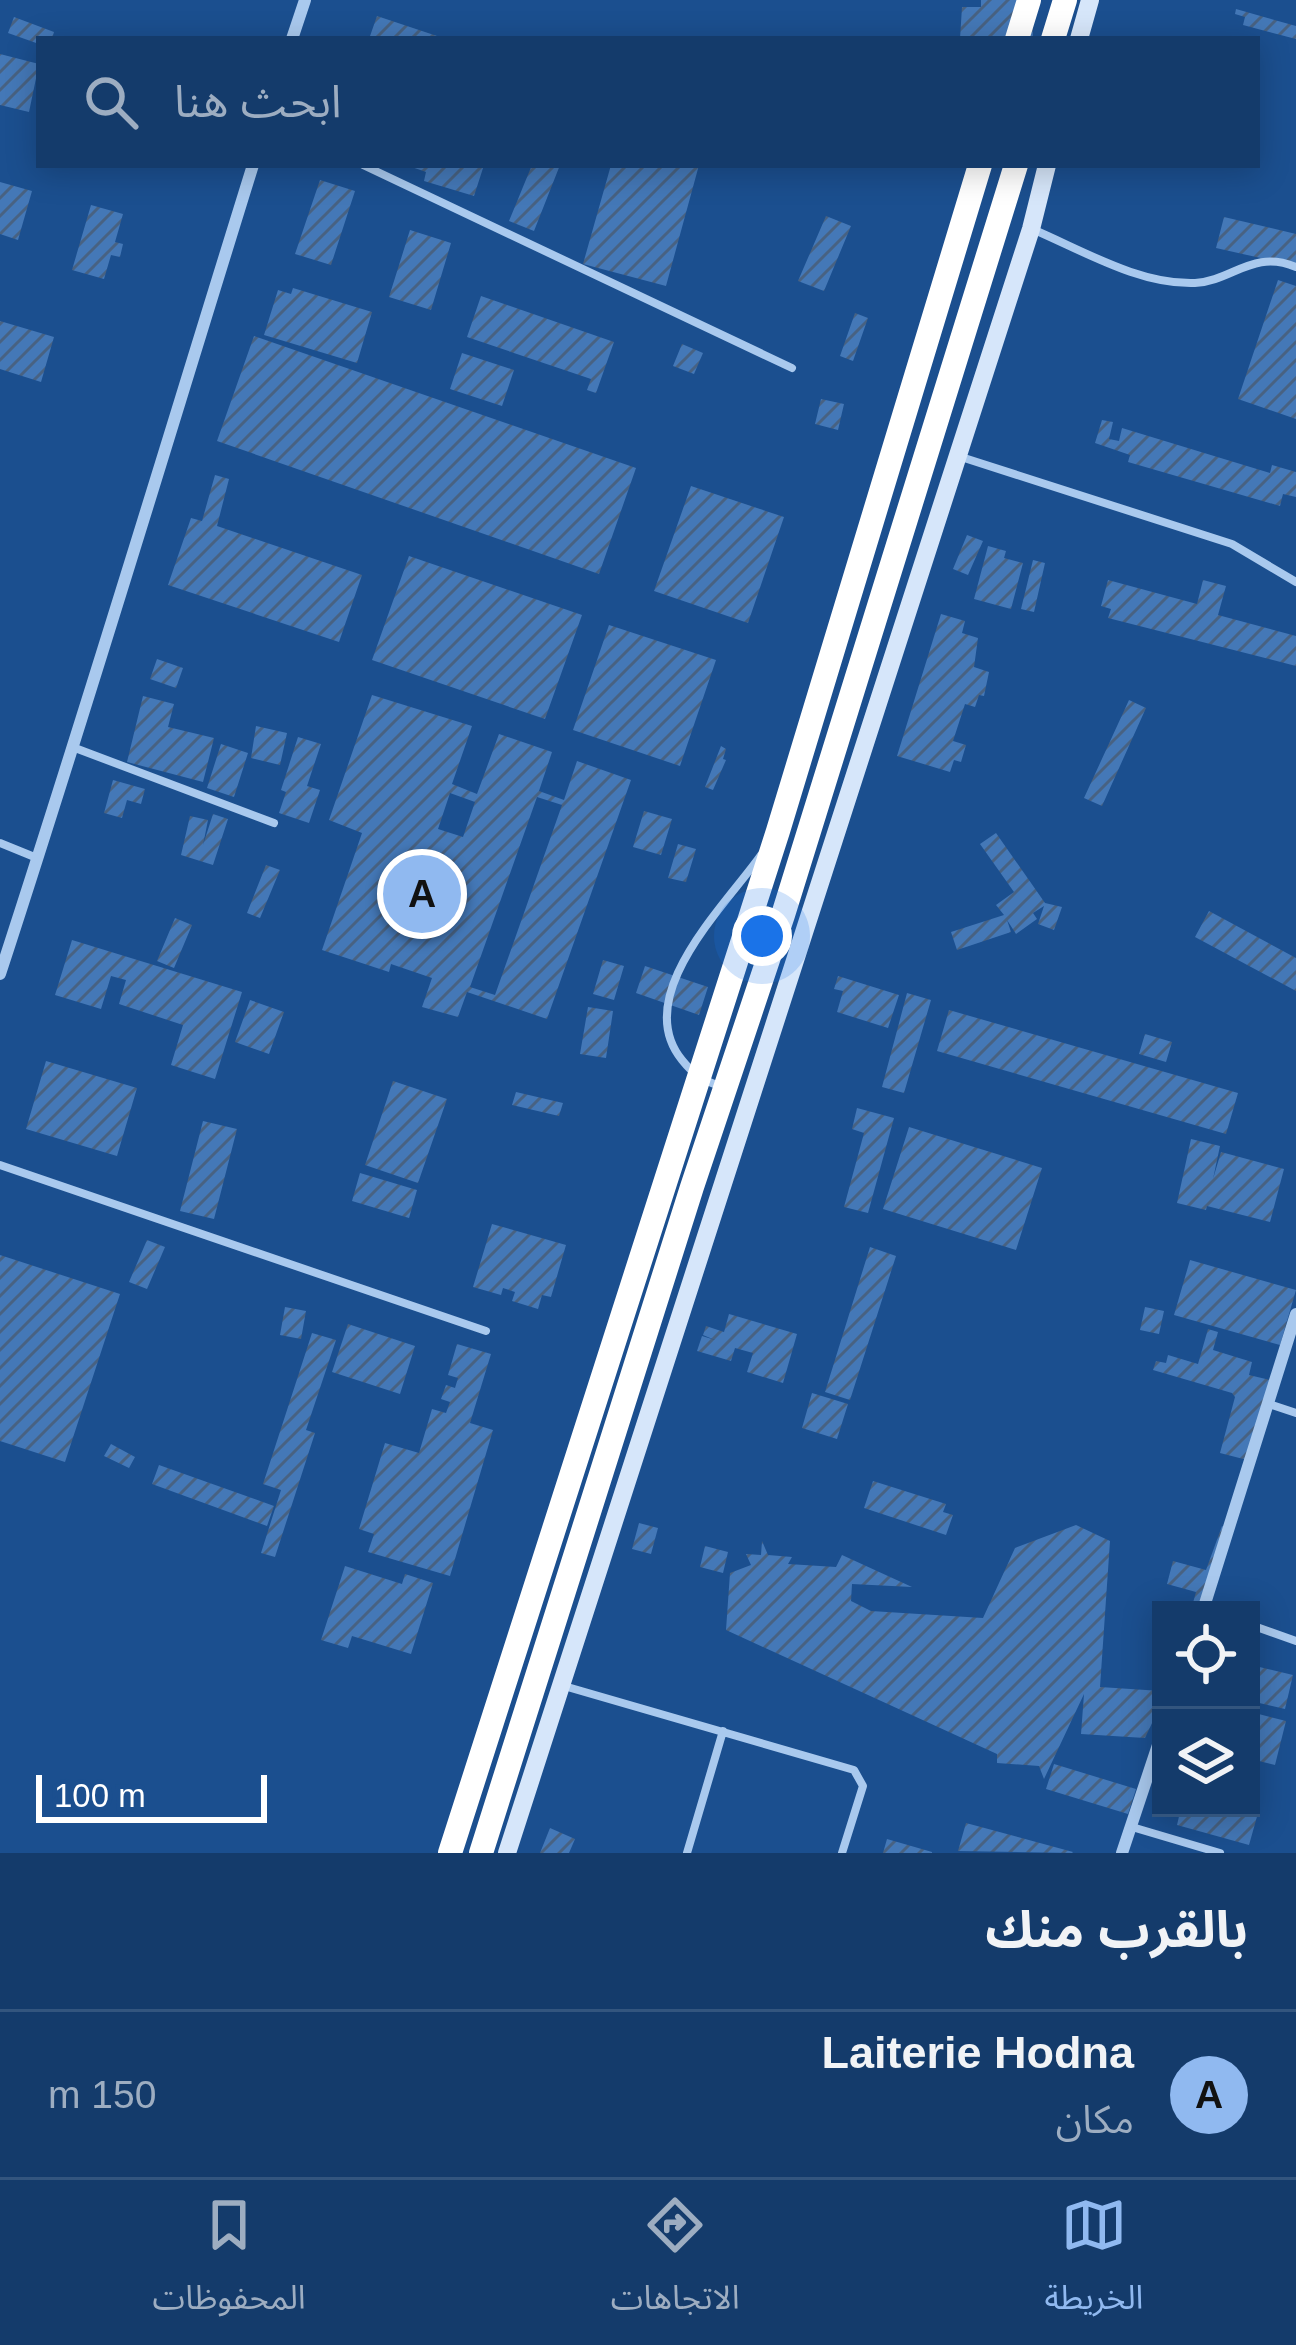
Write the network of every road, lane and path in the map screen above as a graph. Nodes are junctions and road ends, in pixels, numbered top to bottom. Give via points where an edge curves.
1 (305, 0) edge
2 (1029, 0) edge
3 (1065, 0) edge
4 (1090, 0) edge
5 (293, 36) edge
6 (1018, 36) edge
7 (1054, 36) edge
8 (1080, 36) edge
9 (252, 168) edge
10 (369, 168) edge
11 (979, 168) edge
12 (1015, 168) edge
13 (1046, 168) edge
14 (1031, 229) junction
15 (1296, 266) edge
16 (792, 368) dead end
17 (956, 456) junction
18 (1296, 582) edge
19 (75, 748) junction
20 (274, 823) dead end
21 (778, 830) junction
22 (805, 841) junction
23 (0, 843) edge
24 (38, 858) junction
25 (0, 974) edge
26 (698, 1078) junction
27 (727, 1088) junction
28 (0, 1166) edge
29 (1296, 1314) edge
30 (486, 1331) dead end
31 (1269, 1404) junction
32 (1296, 1413) edge
33 (1209, 1601) edge
34 (1260, 1628) edge
35 (1296, 1641) edge
36 (506, 1678) junction
37 (563, 1686) junction
38 (536, 1687) junction
39 (723, 1731) junction
40 (1152, 1763) edge
41 (1131, 1826) junction
42 (450, 1853) edge
43 (481, 1853) edge
44 (507, 1853) edge
45 (687, 1853) edge
46 (842, 1853) edge
47 (1122, 1853) edge
48 (1220, 1853) edge

1 - 5 street
2 - 6 highway
3 - 7 highway
4 - 8 main road
9 - 19 street
10 - 16 lane
11 - 21 highway
12 - 22 highway
13 - 14 main road
14 - 15 lane via 1148,277 1196,283 1264,261
14 - 17 main road
17 - 18 lane via 1232,544
17 - 37 main road
19 - 20 lane
19 - 24 street
21 - 22 lane
21 - 26 highway
21 - 26 lane via 688,951 665,1010 672,1048
22 - 27 highway
23 - 24 lane
24 - 25 street
26 - 27 lane
26 - 36 highway
27 - 38 highway
28 - 30 lane
29 - 31 street
31 - 32 lane
31 - 33 street
34 - 35 lane
36 - 38 highway
36 - 42 highway
37 - 39 lane
37 - 44 main road
38 - 43 highway
39 - 45 lane
39 - 46 lane via 861,1777
40 - 41 street
41 - 47 street
41 - 48 lane

